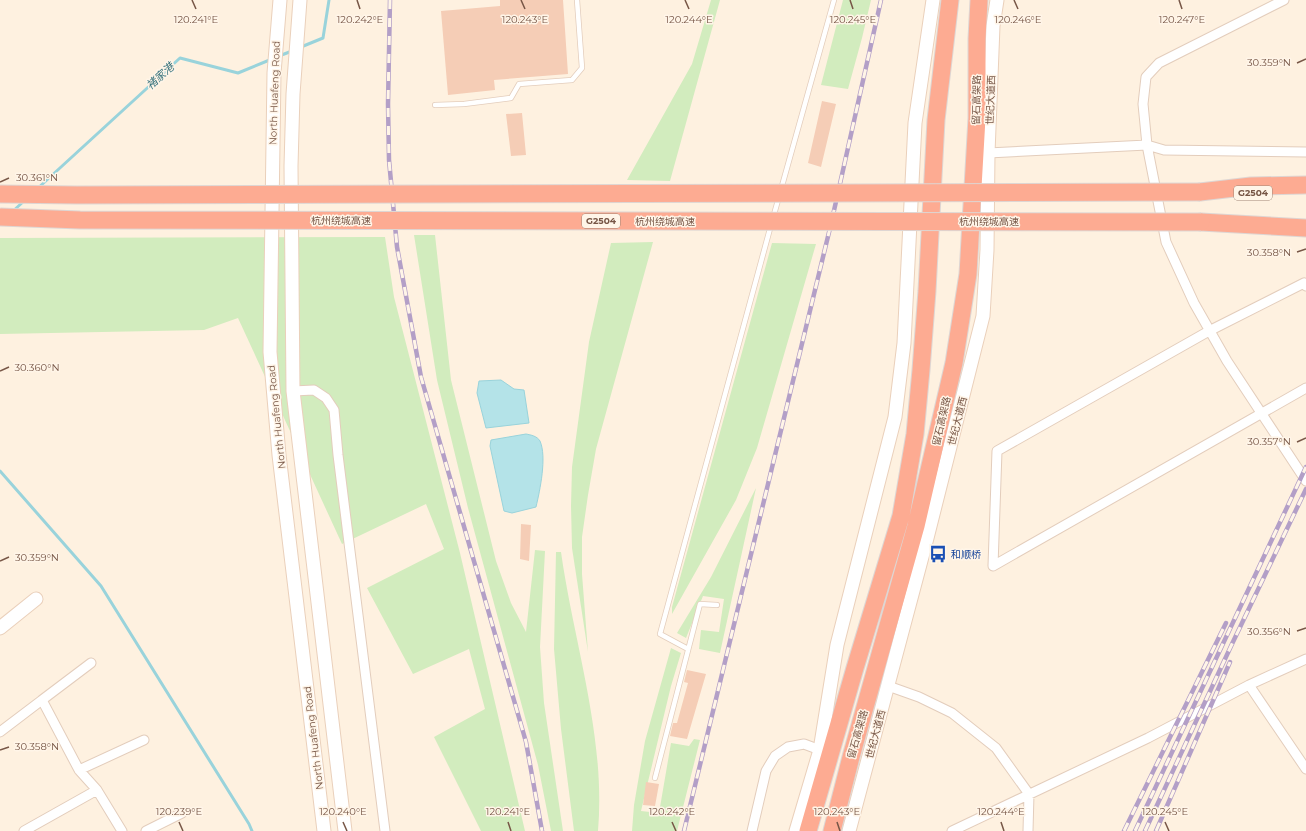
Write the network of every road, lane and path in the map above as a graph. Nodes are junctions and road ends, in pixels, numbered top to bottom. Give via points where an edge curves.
1 (280, 0) edge
2 (300, 0) edge
3 (577, 0) edge
4 (834, 0) edge
5 (933, 0) edge
6 (950, 0) edge
7 (979, 0) edge
8 (997, 0) edge
9 (1284, 0) edge
10 (435, 105) dead end
11 (1147, 146) junction
12 (1306, 152) edge
13 (988, 154) junction
14 (1306, 185) edge
15 (1200, 192) junction
16 (1306, 193) edge
17 (0, 194) edge
18 (0, 217) edge
19 (1306, 218) edge
20 (1201, 222) junction
21 (1306, 228) edge
22 (1306, 286) edge
23 (1209, 330) junction
24 (1306, 388) edge
25 (293, 391) junction
26 (1261, 414) junction
27 (914, 434) junction
28 (1306, 481) edge
29 (36, 599) dead end
30 (717, 605) dead end
31 (0, 628) edge
32 (688, 649) junction
33 (1306, 659) edge
34 (91, 663) dead end
35 (1250, 685) junction
36 (888, 686) junction
37 (42, 700) junction
38 (0, 732) edge
39 (144, 740) dead end
40 (820, 750) junction
41 (1306, 769) edge
42 (80, 770) junction
43 (655, 778) dead end
44 (97, 790) junction
45 (1029, 794) junction
46 (182, 813) dead end
47 (24, 831) edge
48 (122, 831) edge
49 (146, 831) edge
50 (324, 831) edge
51 (345, 831) edge
52 (385, 831) edge
53 (752, 831) edge
54 (796, 831) edge
55 (808, 831) edge
56 (832, 831) edge
57 (849, 831) edge
58 (952, 831) edge
59 (1028, 831) edge

1 - 50 main road, North Huafeng Road via 274,74 270,352 279,455
2 - 25 main road, North Huafeng Road via 291,166
3 - 10 lane via 582,68 572,80 519,84 511,98
4 - 32 lane via 660,634
5 - 40 main road via 915,123 904,336 895,417 837,645
6 - 27 highway, 留石高架路 via 936,120 927,291
7 - 56 highway, 留石高架路 via 977,118 968,274 954,363 916,526 850,757
8 - 13 main road, 世纪大道西 via 993,26
9 - 11 street via 1159,63 1146,77 1143,104
11 - 12 street via 1164,150
11 - 13 street
11 - 23 street via 1166,242
13 - 36 main road, 世纪大道西 via 984,316
14 - 15 highway via 1251,186
15 - 16 highway, G2504
15 - 17 highway, G2504, bridge
18 - 20 highway, 杭州绕城高速 / G2504, bridge via 104,220
19 - 20 highway, 杭州绕城高速 / G2504
20 - 21 highway
22 - 23 street via 1304,283
23 - 26 street
23 - 26 street via 997,451 993,566
24 - 26 street
25 - 51 main road, North Huafeng Road
25 - 52 street via 314,390 326,398 334,410
26 - 28 street
27 - 40 highway
27 - 55 highway, 留石高架路 via 901,516
29 - 31 main road
30 - 32 lane via 700,604
32 - 43 lane
33 - 35 street
34 - 37 street
35 - 41 street
35 - 45 street via 1148,738
36 - 45 street via 952,713 996,748
36 - 57 main road, 世纪大道西
37 - 38 street
37 - 42 street
39 - 42 street
40 - 53 street via 804,744 788,747 775,756 766,771
40 - 54 main road
42 - 44 street
44 - 47 street
44 - 48 street
45 - 58 street
45 - 59 street
46 - 49 street

